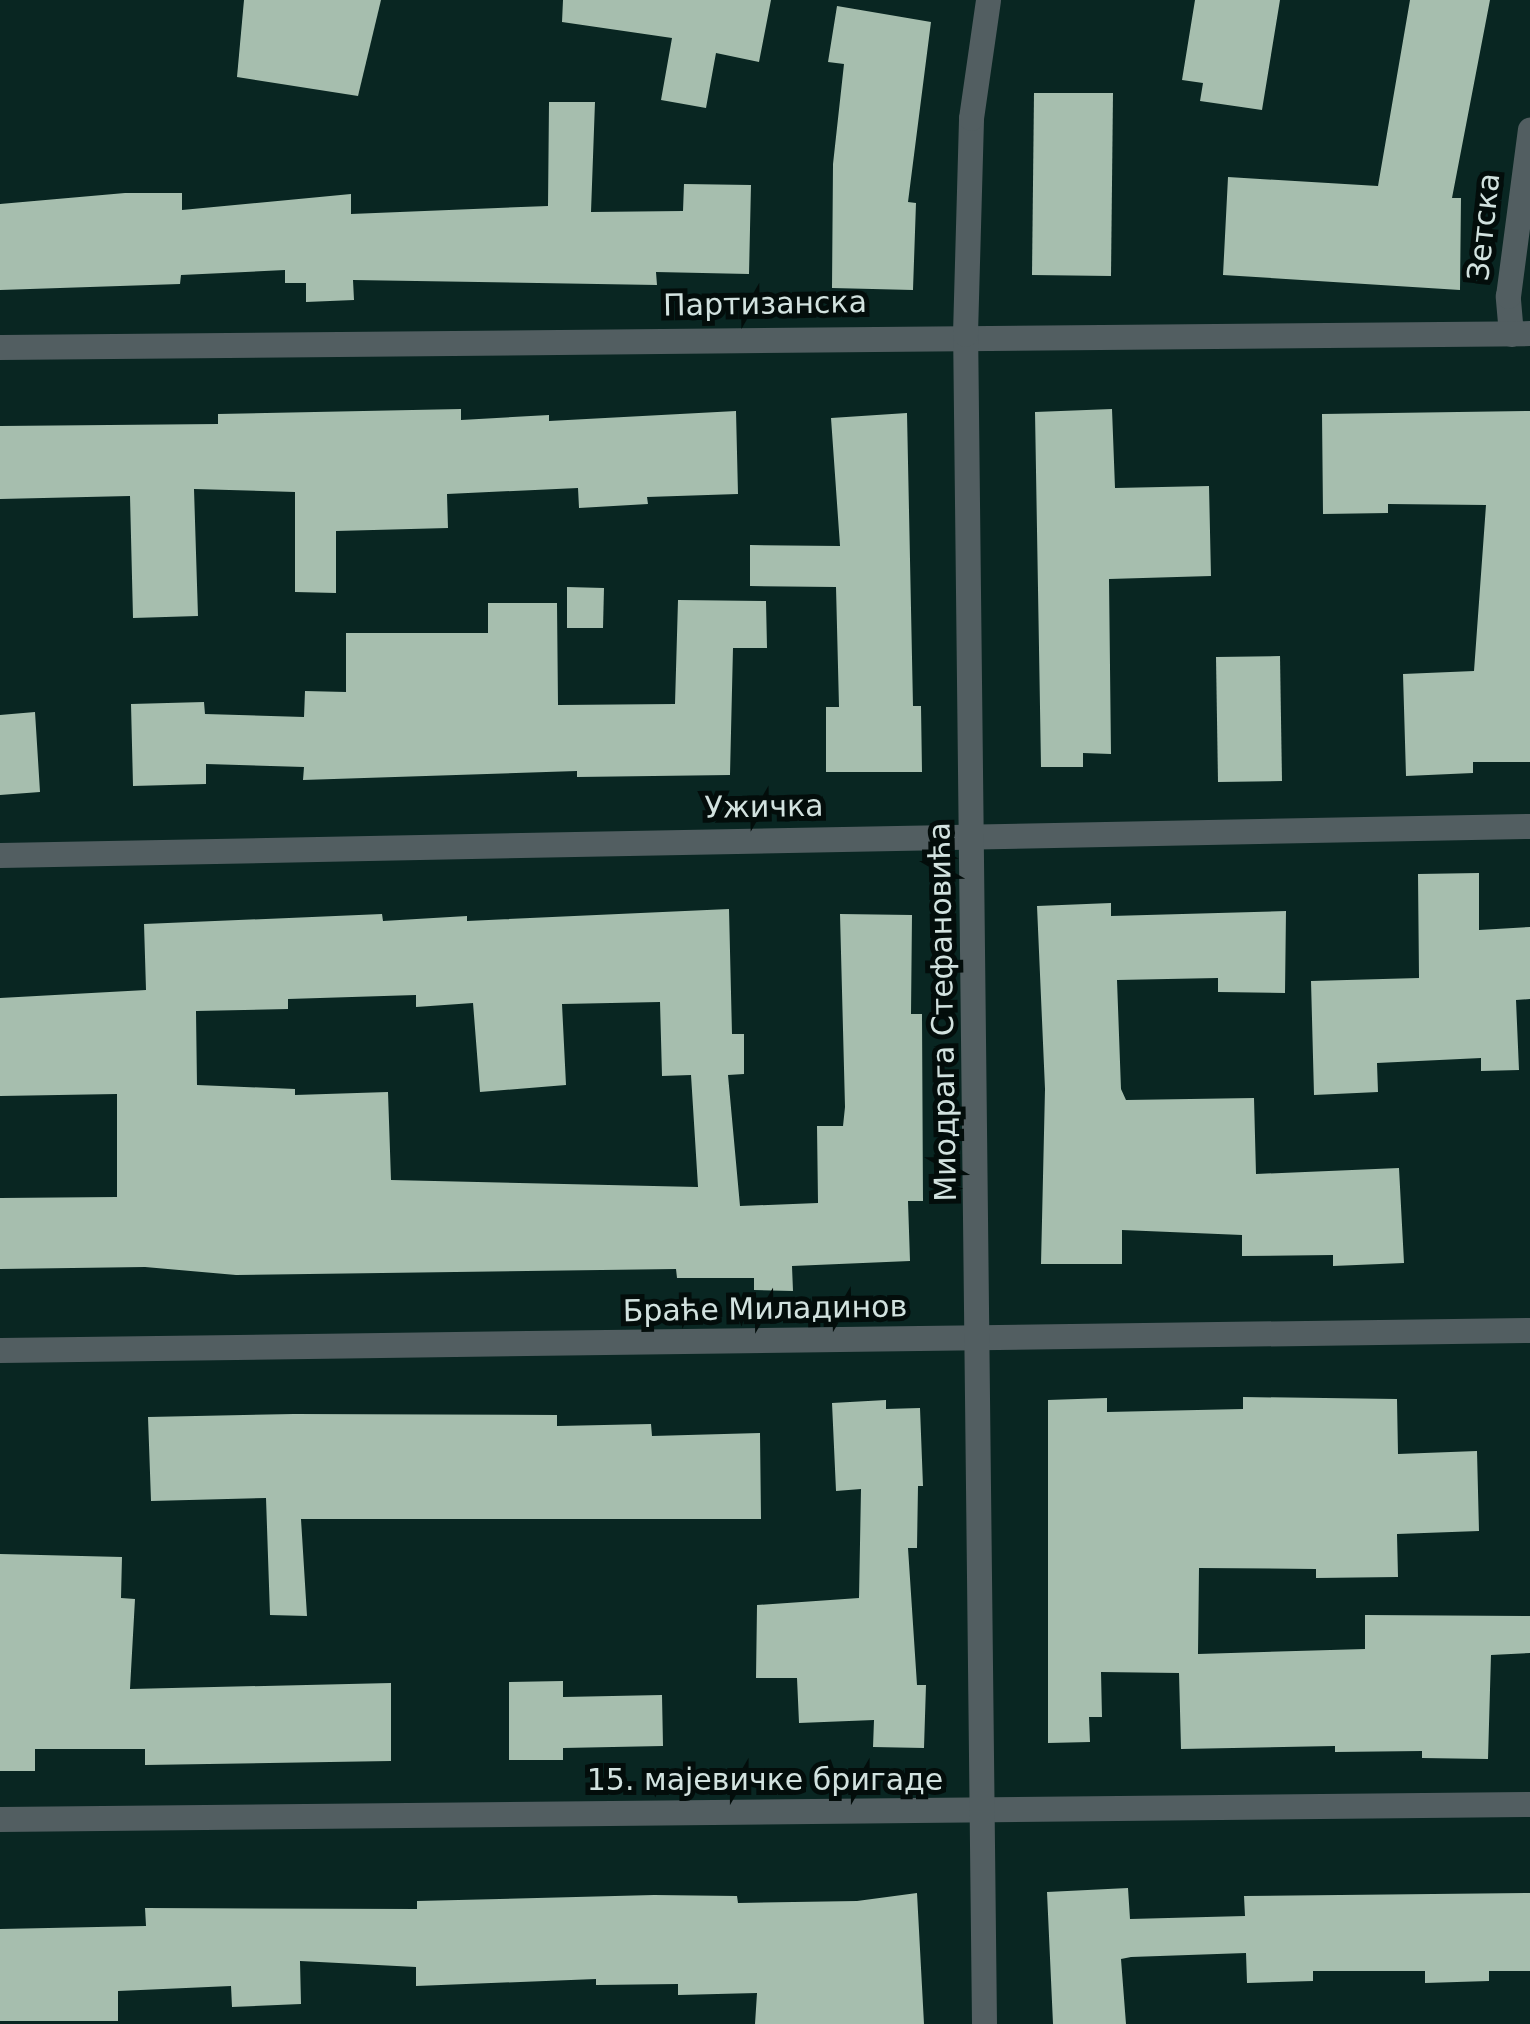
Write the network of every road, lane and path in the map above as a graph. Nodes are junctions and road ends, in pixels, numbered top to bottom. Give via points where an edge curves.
1 (988, 0) edge
2 (1530, 129) edge
3 (965, 334) junction
4 (1520, 334) edge
5 (0, 346) edge
6 (1530, 826) edge
7 (974, 836) junction
8 (0, 855) edge
9 (1530, 1330) edge
10 (979, 1339) junction
11 (0, 1350) edge
12 (1530, 1804) edge
13 (978, 1811) junction
14 (0, 1819) edge
15 (984, 2024) edge

1 - 3 street, Миодрага Стефановића via 971,118
2 - 4 street, Зетска via 1510,279
3 - 4 street, Партизанска
3 - 5 street, Партизанска
3 - 7 street, Миодрага Стефановића
6 - 7 street, Ужичка
7 - 8 street, Ужичка
7 - 10 street, Миодрага Стефановића
9 - 10 street, Браће Миладинов
10 - 11 street, Браће Миладинов
10 - 13 street, Миодрага Стефановића
12 - 13 street, 15. мајевичке бригаде
13 - 14 street, 15. мајевичке бригаде
13 - 15 street, Миодрага Стефановића

